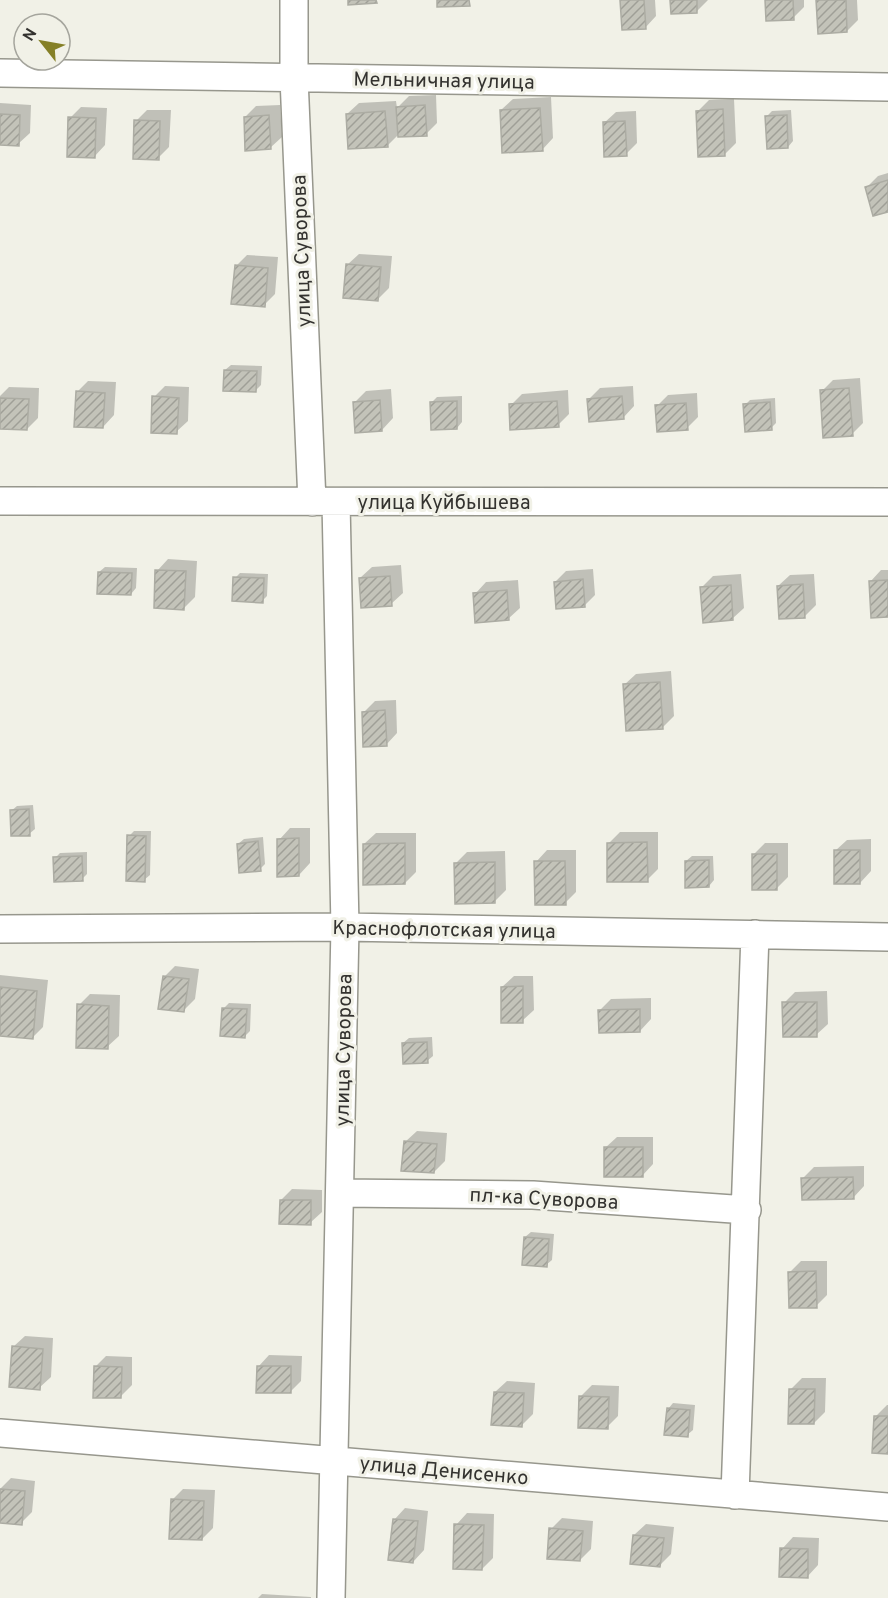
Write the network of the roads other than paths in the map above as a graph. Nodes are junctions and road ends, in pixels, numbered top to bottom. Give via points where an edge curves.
1 (294, 0) edge
2 (0, 73) edge
3 (294, 78) junction
4 (888, 87) edge
5 (0, 501) edge
6 (324, 502) junction
7 (888, 502) edge
8 (345, 927) junction
9 (0, 929) edge
10 (755, 934) junction
11 (888, 937) edge
12 (340, 1193) junction
13 (747, 1210) junction
14 (0, 1433) edge
15 (335, 1461) junction
16 (735, 1495) junction
17 (888, 1507) edge
18 (332, 1598) edge

1 - 3 street, улица Суворова
2 - 3 street, Мельничная улица
3 - 4 street, Мельничная улица
3 - 6 street, улица Суворова
5 - 6 street, улица Куйбышева
6 - 7 street, улица Куйбышева
6 - 8 street, улица Суворова
8 - 9 street, Краснофлотская улица
8 - 10 street, Краснофлотская улица
8 - 12 street, улица Суворова
10 - 11 street, Краснофлотская улица
10 - 13 street
12 - 13 street, пл-ка Суворова via 533,1196
12 - 15 street, улица Суворова
13 - 16 street
14 - 15 street, улица Денисенко
15 - 16 street, улица Денисенко
15 - 18 street, улица Суворова
16 - 17 street, улица Денисенко

